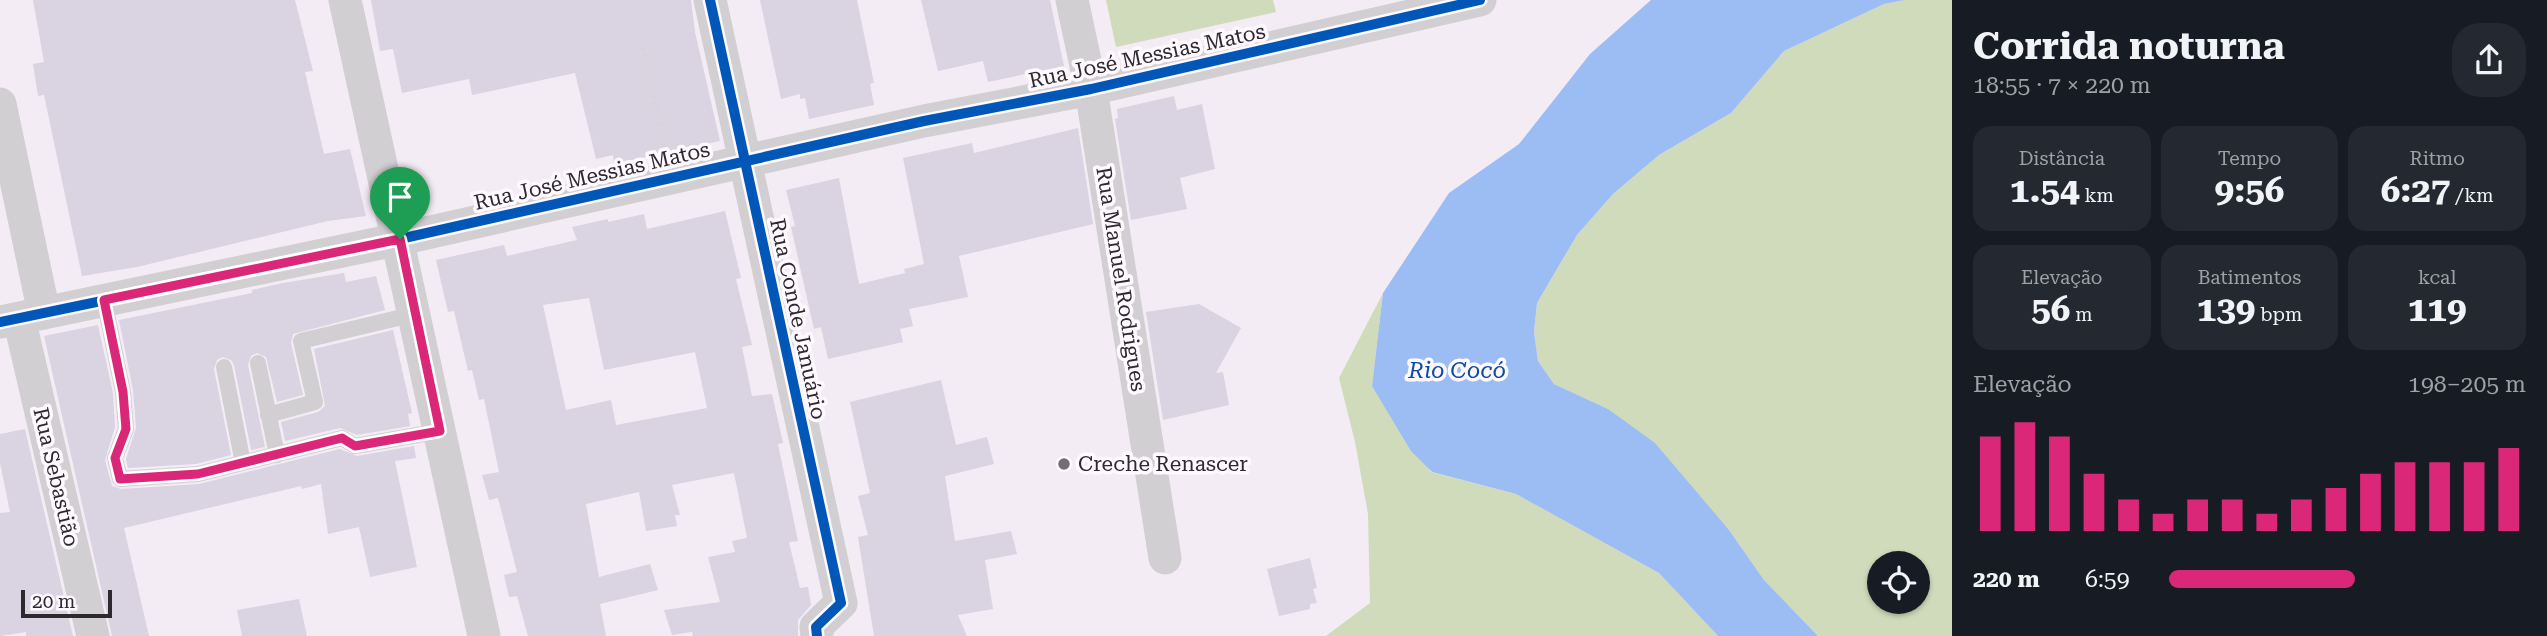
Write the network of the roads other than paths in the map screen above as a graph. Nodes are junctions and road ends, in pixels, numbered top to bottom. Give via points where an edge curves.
1 (345, 0) edge
2 (710, 0) edge
3 (1072, 0) edge
4 (1480, 0) edge
5 (1447, 4) edge
6 (1091, 89) junction
7 (0, 104) edge
8 (745, 161) junction
9 (400, 239) junction
10 (104, 300) junction
11 (415, 314) junction
12 (21, 318) edge
13 (258, 363) dead end
14 (224, 367) dead end
15 (268, 415) junction
16 (440, 431) junction
17 (276, 455) junction
18 (243, 463) junction
19 (1165, 558) dead end
20 (93, 636) edge
21 (484, 636) edge
22 (817, 636) edge

1 - 9 street
2 - 8 street, Rua Conde Januário
3 - 6 street, Rua Manuel Rodrigues
4 - 5 street, Rua José Messias Matos
5 - 6 street, Rua José Messias Matos
6 - 8 street, Rua José Messias Matos
6 - 19 street, Rua Manuel Rodrigues
7 - 12 street, Rua Sebastião
8 - 9 street, Rua José Messias Matos
8 - 22 street, Rua Conde Januário via 841,603 816,627
9 - 10 street, Rua José Messias Matos
9 - 11 street
10 - 12 street, Rua José Messias Matos
10 - 18 lane via 123,392 126,429 115,458 120,479 198,474
11 - 15 lane via 301,341 315,402
11 - 16 street
12 - 20 street, Rua Sebastião
13 - 15 lane
14 - 18 lane
15 - 17 lane
16 - 17 lane via 355,446 342,438
16 - 21 street
17 - 18 lane

